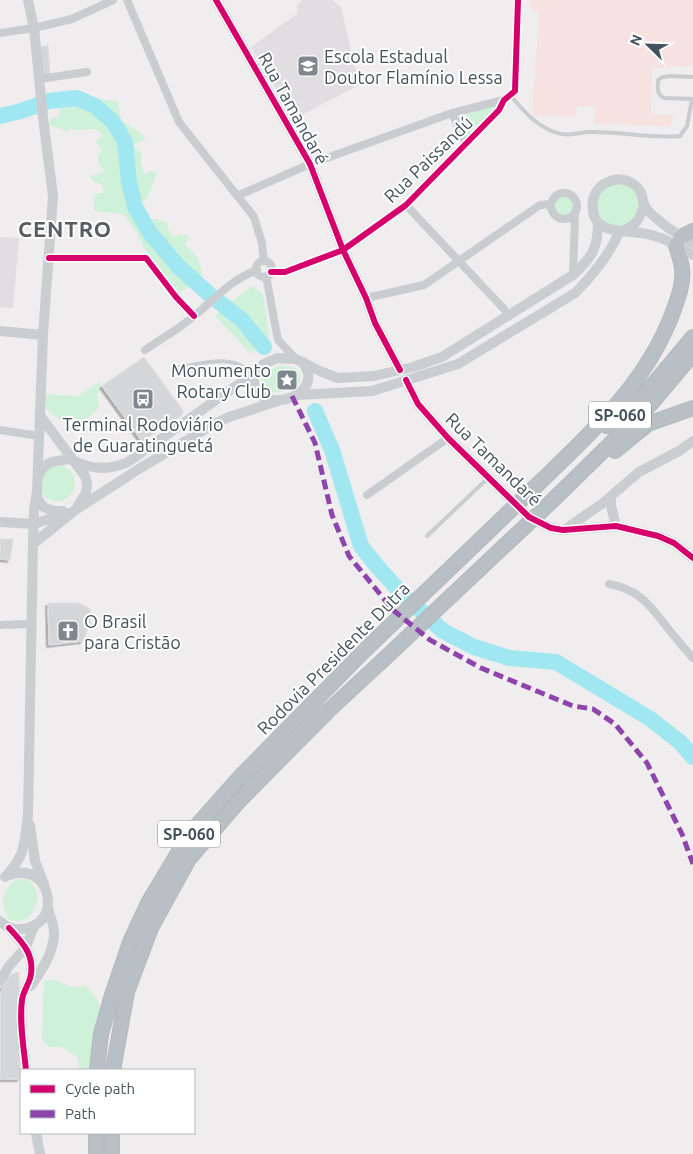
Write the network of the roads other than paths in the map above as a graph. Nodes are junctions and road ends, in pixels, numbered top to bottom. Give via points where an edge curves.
1 (28, 0) edge
2 (113, 0) edge
3 (127, 0) edge
4 (216, 0) edge
5 (518, 0) edge
6 (34, 28) junction
7 (0, 33) edge
8 (87, 72) dead end
9 (693, 77) edge
10 (40, 83) junction
11 (507, 97) junction
12 (692, 99) edge
13 (452, 113) junction
14 (466, 144) junction
15 (310, 164) junction
16 (237, 196) junction
17 (551, 204) junction
18 (406, 205) junction
19 (644, 205) junction
20 (576, 213) junction
21 (598, 222) junction
22 (620, 231) junction
23 (686, 239) edge
24 (343, 250) junction
25 (693, 255) edge
26 (49, 258) junction
27 (264, 261) junction
28 (459, 261) junction
29 (256, 270) junction
30 (269, 274) junction
31 (573, 275) junction
32 (366, 298) junction
33 (504, 309) dead end
34 (194, 316) junction
35 (0, 331) edge
36 (43, 335) junction
37 (693, 337) edge
38 (145, 350) dead end
39 (693, 354) edge
40 (299, 360) junction
41 (179, 367) dead end
42 (400, 370) junction
43 (254, 374) junction
44 (406, 380) junction
45 (297, 395) junction
46 (278, 401) junction
47 (693, 408) edge
48 (40, 417) junction
49 (0, 430) edge
50 (39, 436) junction
51 (448, 438) junction
52 (693, 441) edge
53 (71, 458) junction
54 (489, 478) junction
55 (38, 479) junction
56 (538, 484) junction
57 (37, 491) junction
58 (367, 494) dead end
59 (611, 496) junction
60 (552, 502) junction
61 (74, 511) junction
62 (0, 522) edge
63 (34, 524) junction
64 (616, 526) junction
65 (563, 530) junction
66 (427, 536) dead end
67 (33, 544) junction
68 (693, 558) edge
69 (609, 584) dead end
70 (32, 624) junction
71 (0, 625) edge
72 (693, 658) edge
73 (28, 814) junction
74 (2, 875) edge
75 (47, 892) junction
76 (48, 908) junction
77 (4, 924) edge
78 (34, 926) junction
79 (26, 947) junction
80 (0, 980) edge
81 (22, 999) junction
82 (26, 1069) edge
83 (97, 1069) edge
84 (113, 1069) edge
85 (36, 1134) edge
86 (96, 1134) edge
87 (112, 1134) edge
88 (40, 1154) edge
89 (96, 1154) edge
90 (112, 1154) edge

1 - 6 main road
2 - 6 street via 72,19
3 - 16 street via 179,122
4 - 15 main road, Rua Tamandaré
5 - 11 street, Rua Paissandú via 514,91
6 - 7 street
6 - 10 main road
8 - 10 street
9 - 12 lane via 663,76 658,80 657,91 664,98
10 - 26 main road via 53,196
11 - 12 lane via 542,127 556,133 665,137 680,136 687,126
11 - 13 street
11 - 14 street, Rua Paissandú via 499,110
13 - 14 street
13 - 15 street
14 - 18 street, Rua Paissandú
15 - 16 street
15 - 24 main road, Rua Tamandaré
16 - 27 street via 254,217
17 - 20 street via 556,217 570,218
17 - 20 street via 557,194 568,193 576,201
17 - 28 street via 540,205
18 - 24 street, Rua Paissandú
18 - 28 street
19 - 21 main road via 640,192 630,182 616,179 603,184 594,195 592,209
19 - 22 main road via 641,218 633,227
19 - 23 main road via 655,218
20 - 31 street
21 - 22 main road via 604,228
21 - 31 main road via 598,241 588,261
22 - 23 main road
22 - 44 main road via 591,277 575,293 458,364
23 - 25 main road
23 - 56 highway via 681,290 667,329 650,361 599,425
24 - 30 street, Rua Paissandú via 285,272
24 - 32 main road, Rua Tamandaré
26 - 34 street via 146,258
26 - 36 main road
27 - 29 street
27 - 30 street via 271,264
28 - 32 street via 424,285
28 - 33 street
29 - 30 street via 261,276
29 - 34 street via 223,289
30 - 40 street via 278,340
31 - 42 main road via 442,357
32 - 42 main road, Rua Tamandaré via 375,323
34 - 38 street
35 - 36 main road
36 - 48 main road
37 - 56 highway, Rodovia Presidente Dutra / SP-060 via 645,394
39 - 60 highway, Rodovia Presidente Dutra / SP-060 via 650,405
40 - 42 main road via 338,378 374,376
40 - 43 main road via 277,358
40 - 45 main road via 308,373 304,389
41 - 43 lane via 230,360
43 - 46 main road via 255,388 262,396
43 - 53 main road via 128,462 111,468 90,468
44 - 45 main road via 372,391
44 - 51 main road, Rua Tamandaré via 418,404
45 - 46 main road
46 - 61 main road via 214,424
47 - 60 highway via 648,424
48 - 50 main road
48 - 53 main road
49 - 50 street
50 - 55 main road
51 - 54 main road, Rua Tamandaré
51 - 58 street
52 - 59 main road via 639,472
53 - 55 main road via 41,468
53 - 61 main road via 88,483 84,497
54 - 65 main road, Rua Tamandaré via 529,517
54 - 66 lane
55 - 57 main road
56 - 83 highway, Rodovia Presidente Dutra / SP-060, bridge via 366,649 239,778 190,833 148,903 130,942 103,1027
57 - 61 main road via 43,508
57 - 63 main road
59 - 64 main road
59 - 65 main road
60 - 84 highway, Rodovia Presidente Dutra / SP-060, bridge via 328,712 239,801 190,859 151,928 127,992
61 - 63 main road
61 - 67 main road
62 - 63 main road
63 - 67 main road
64 - 65 main road, Rua Tamandaré
64 - 68 main road, Rua Tamandaré via 658,536 674,543
67 - 70 main road
69 - 72 street via 622,586 640,596
70 - 71 street
70 - 73 main road
73 - 74 main road via 23,851 17,864
73 - 75 main road via 35,861
74 - 75 main road via 29,874 43,884
75 - 76 main road
76 - 78 main road
76 - 81 main road via 54,934 50,953
77 - 78 main road via 17,930
77 - 79 main road
78 - 79 main road
79 - 80 main road
79 - 81 main road via 31,958 31,975
81 - 82 main road
85 - 88 main road
86 - 89 highway
87 - 90 highway

